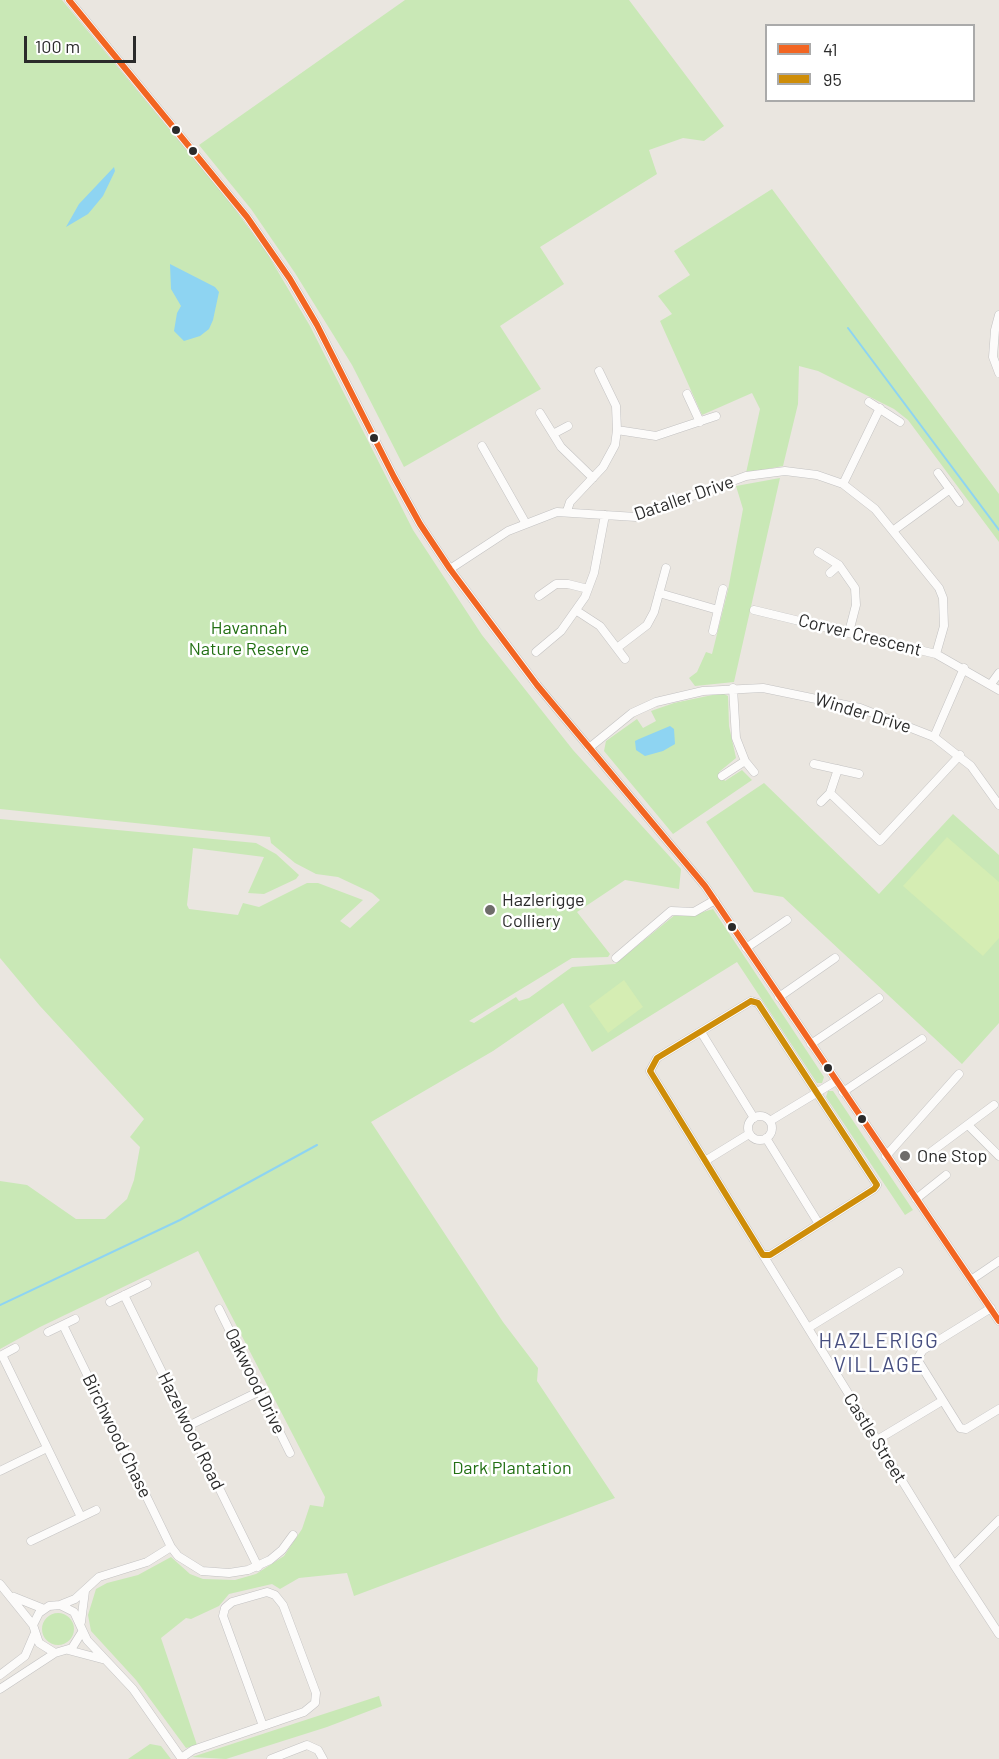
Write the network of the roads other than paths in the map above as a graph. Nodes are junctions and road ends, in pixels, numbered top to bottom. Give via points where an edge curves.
1 (69, 0) edge
2 (999, 315) edge
3 (599, 371) dead end
4 (999, 373) edge
5 (687, 394) dead end
6 (869, 402) dead end
7 (880, 408) junction
8 (540, 413) dead end
9 (716, 416) dead end
10 (700, 422) junction
11 (900, 422) dead end
12 (568, 426) dead end
13 (617, 430) junction
14 (553, 434) junction
15 (482, 446) dead end
16 (938, 473) dead end
17 (592, 478) junction
18 (843, 484) junction
19 (950, 489) junction
20 (959, 502) dead end
21 (567, 511) junction
22 (605, 515) junction
23 (525, 522) junction
24 (894, 530) junction
25 (818, 552) dead end
26 (839, 565) junction
27 (666, 568) dead end
28 (450, 569) junction
29 (830, 573) dead end
30 (588, 589) junction
31 (723, 589) dead end
32 (659, 592) junction
33 (539, 596) dead end
34 (718, 610) junction
35 (754, 610) dead end
36 (577, 611) junction
37 (713, 632) dead end
38 (849, 632) junction
39 (617, 648) junction
40 (536, 652) dead end
41 (936, 654) junction
42 (626, 659) dead end
43 (964, 668) junction
44 (999, 673) edge
45 (991, 684) junction
46 (733, 688) junction
47 (999, 690) edge
48 (934, 737) junction
49 (589, 748) junction
50 (960, 755) junction
51 (745, 760) junction
52 (814, 764) dead end
53 (838, 769) junction
54 (754, 772) dead end
55 (859, 774) dead end
56 (722, 776) dead end
57 (830, 793) junction
58 (821, 802) dead end
59 (999, 805) edge
60 (715, 900) junction
61 (787, 920) dead end
62 (746, 948) junction
63 (616, 958) dead end
64 (834, 958) dead end
65 (779, 997) junction
66 (879, 998) dead end
67 (701, 1032) junction
68 (922, 1039) dead end
69 (811, 1044) junction
70 (959, 1074) dead end
71 (836, 1081) junction
72 (817, 1092) junction
73 (843, 1092) junction
74 (994, 1105) dead end
75 (754, 1118) junction
76 (770, 1121) junction
77 (968, 1125) junction
78 (749, 1134) junction
79 (766, 1138) junction
80 (931, 1152) dead end
81 (886, 1156) junction
82 (999, 1156) edge
83 (705, 1161) junction
84 (946, 1175) dead end
85 (916, 1199) junction
86 (819, 1224) junction
87 (767, 1255) junction
88 (999, 1261) edge
89 (898, 1272) dead end
90 (971, 1280) junction
91 (147, 1284) dead end
92 (124, 1295) junction
93 (110, 1302) dead end
94 (991, 1308) junction
95 (219, 1309) dead end
96 (75, 1319) dead end
97 (999, 1321) edge
98 (63, 1325) junction
99 (808, 1328) junction
100 (48, 1332) dead end
101 (15, 1348) dead end
102 (1, 1356) edge
103 (260, 1391) junction
104 (942, 1401) junction
105 (999, 1409) edge
106 (188, 1426) junction
107 (877, 1440) junction
108 (47, 1448) junction
109 (290, 1453) dead end
110 (0, 1470) edge
111 (96, 1510) dead end
112 (81, 1517) junction
113 (999, 1520) edge
114 (293, 1535) dead end
115 (31, 1541) dead end
116 (171, 1547) junction
117 (954, 1565) junction
118 (258, 1567) junction
119 (0, 1584) edge
120 (85, 1591) junction
121 (10, 1595) junction
122 (60, 1605) junction
123 (44, 1609) junction
124 (33, 1625) junction
125 (81, 1627) junction
126 (999, 1634) edge
127 (34, 1635) junction
128 (68, 1650) junction
129 (55, 1653) junction
130 (106, 1661) junction
131 (0, 1675) edge
132 (0, 1689) edge
133 (263, 1726) junction
134 (182, 1758) edge
135 (271, 1759) edge
136 (323, 1759) edge

1 - 28 street via 247,217 290,279 394,477
2 - 4 street via 993,357
3 - 13 street via 616,406
5 - 10 street
6 - 7 street
7 - 11 street
7 - 18 street
8 - 14 street
9 - 10 street
10 - 13 street via 656,436
12 - 14 street
13 - 17 street via 609,458
14 - 17 street
15 - 23 street
16 - 19 street
17 - 21 street via 570,502
18 - 22 street, Dataller Drive via 805,473 766,472 636,517
18 - 24 street, Dataller Drive via 876,509
19 - 20 street
19 - 24 street
21 - 22 street, Dataller Drive
21 - 23 street, Dataller Drive
22 - 30 street
23 - 28 street, Dataller Drive
24 - 41 street, Dataller Drive via 943,598 944,626
25 - 26 street
26 - 29 street
26 - 38 street via 856,593
27 - 32 street
28 - 49 street
30 - 33 street via 556,584
30 - 36 street
31 - 34 street
32 - 34 street
32 - 39 street via 647,625
34 - 37 street
35 - 38 street, Corver Crescent
36 - 39 street via 600,626
36 - 40 street
38 - 41 street, Corver Crescent
39 - 42 street
41 - 43 street, Corver Crescent
43 - 45 street, Corver Crescent
43 - 48 street
44 - 45 street
45 - 47 street, Corver Crescent
46 - 48 street, Winder Drive via 763,688 860,708
46 - 49 street, Winder Drive via 679,694 656,702 632,713
46 - 51 street via 736,738
48 - 50 street, Winder Drive
49 - 60 street
50 - 57 street via 880,841
50 - 59 street, Winder Drive
51 - 54 street
51 - 56 street
52 - 53 street
53 - 55 street
53 - 57 street
57 - 58 street
60 - 62 street
60 - 63 street via 694,912 671,911
61 - 62 street
62 - 65 street
64 - 65 street
65 - 69 street
66 - 69 street
67 - 72 street via 751,1001 758,1003
67 - 75 street
67 - 83 street, Castle Street via 652,1063 650,1071
68 - 73 street
69 - 71 street
70 - 81 street
71 - 72 street
71 - 73 street
72 - 76 street
72 - 86 street via 877,1185
73 - 81 street
74 - 77 street
75 - 76 street via 765,1117
75 - 78 street via 748,1127
76 - 79 street via 771,1133
77 - 80 street
77 - 82 street
78 - 79 street via 754,1139
78 - 83 street
79 - 86 street
81 - 85 street
83 - 87 street, Castle Street
84 - 85 street
85 - 90 street
86 - 87 street
87 - 99 street, Castle Street
88 - 90 street
89 - 99 street
90 - 94 street
91 - 92 street
92 - 93 street
92 - 106 street, Hazelwood Road
94 - 97 street
94 - 104 street via 918,1356 918,1363
95 - 103 street, Oakwood Drive
96 - 98 street
98 - 100 street
98 - 116 street, Birchwood Chase
99 - 107 street, Castle Street
101 - 102 street
102 - 108 street
103 - 106 street
103 - 109 street, Oakwood Drive
104 - 105 street via 963,1430
104 - 107 street
106 - 118 street, Hazelwood Road
107 - 117 street, Castle Street
108 - 110 street
108 - 112 street
111 - 112 street
112 - 115 street
113 - 117 street
114 - 118 street via 282,1550
116 - 118 street via 202,1571 229,1573
116 - 120 street via 147,1562 99,1577
117 - 126 street, Castle Street
119 - 121 street
120 - 122 street
120 - 125 street
121 - 123 street
121 - 124 street
122 - 123 street
122 - 125 street via 74,1612
123 - 124 street
124 - 127 street
125 - 128 street via 77,1643
125 - 130 street
127 - 129 street via 42,1646
127 - 131 street via 25,1656
128 - 129 street
128 - 130 street
129 - 132 street
130 - 134 street via 133,1689
133 - 133 street via 223,1616 232,1602 267,1592 281,1601 316,1698 307,1711
133 - 134 street via 193,1750
135 - 136 street via 307,1745

